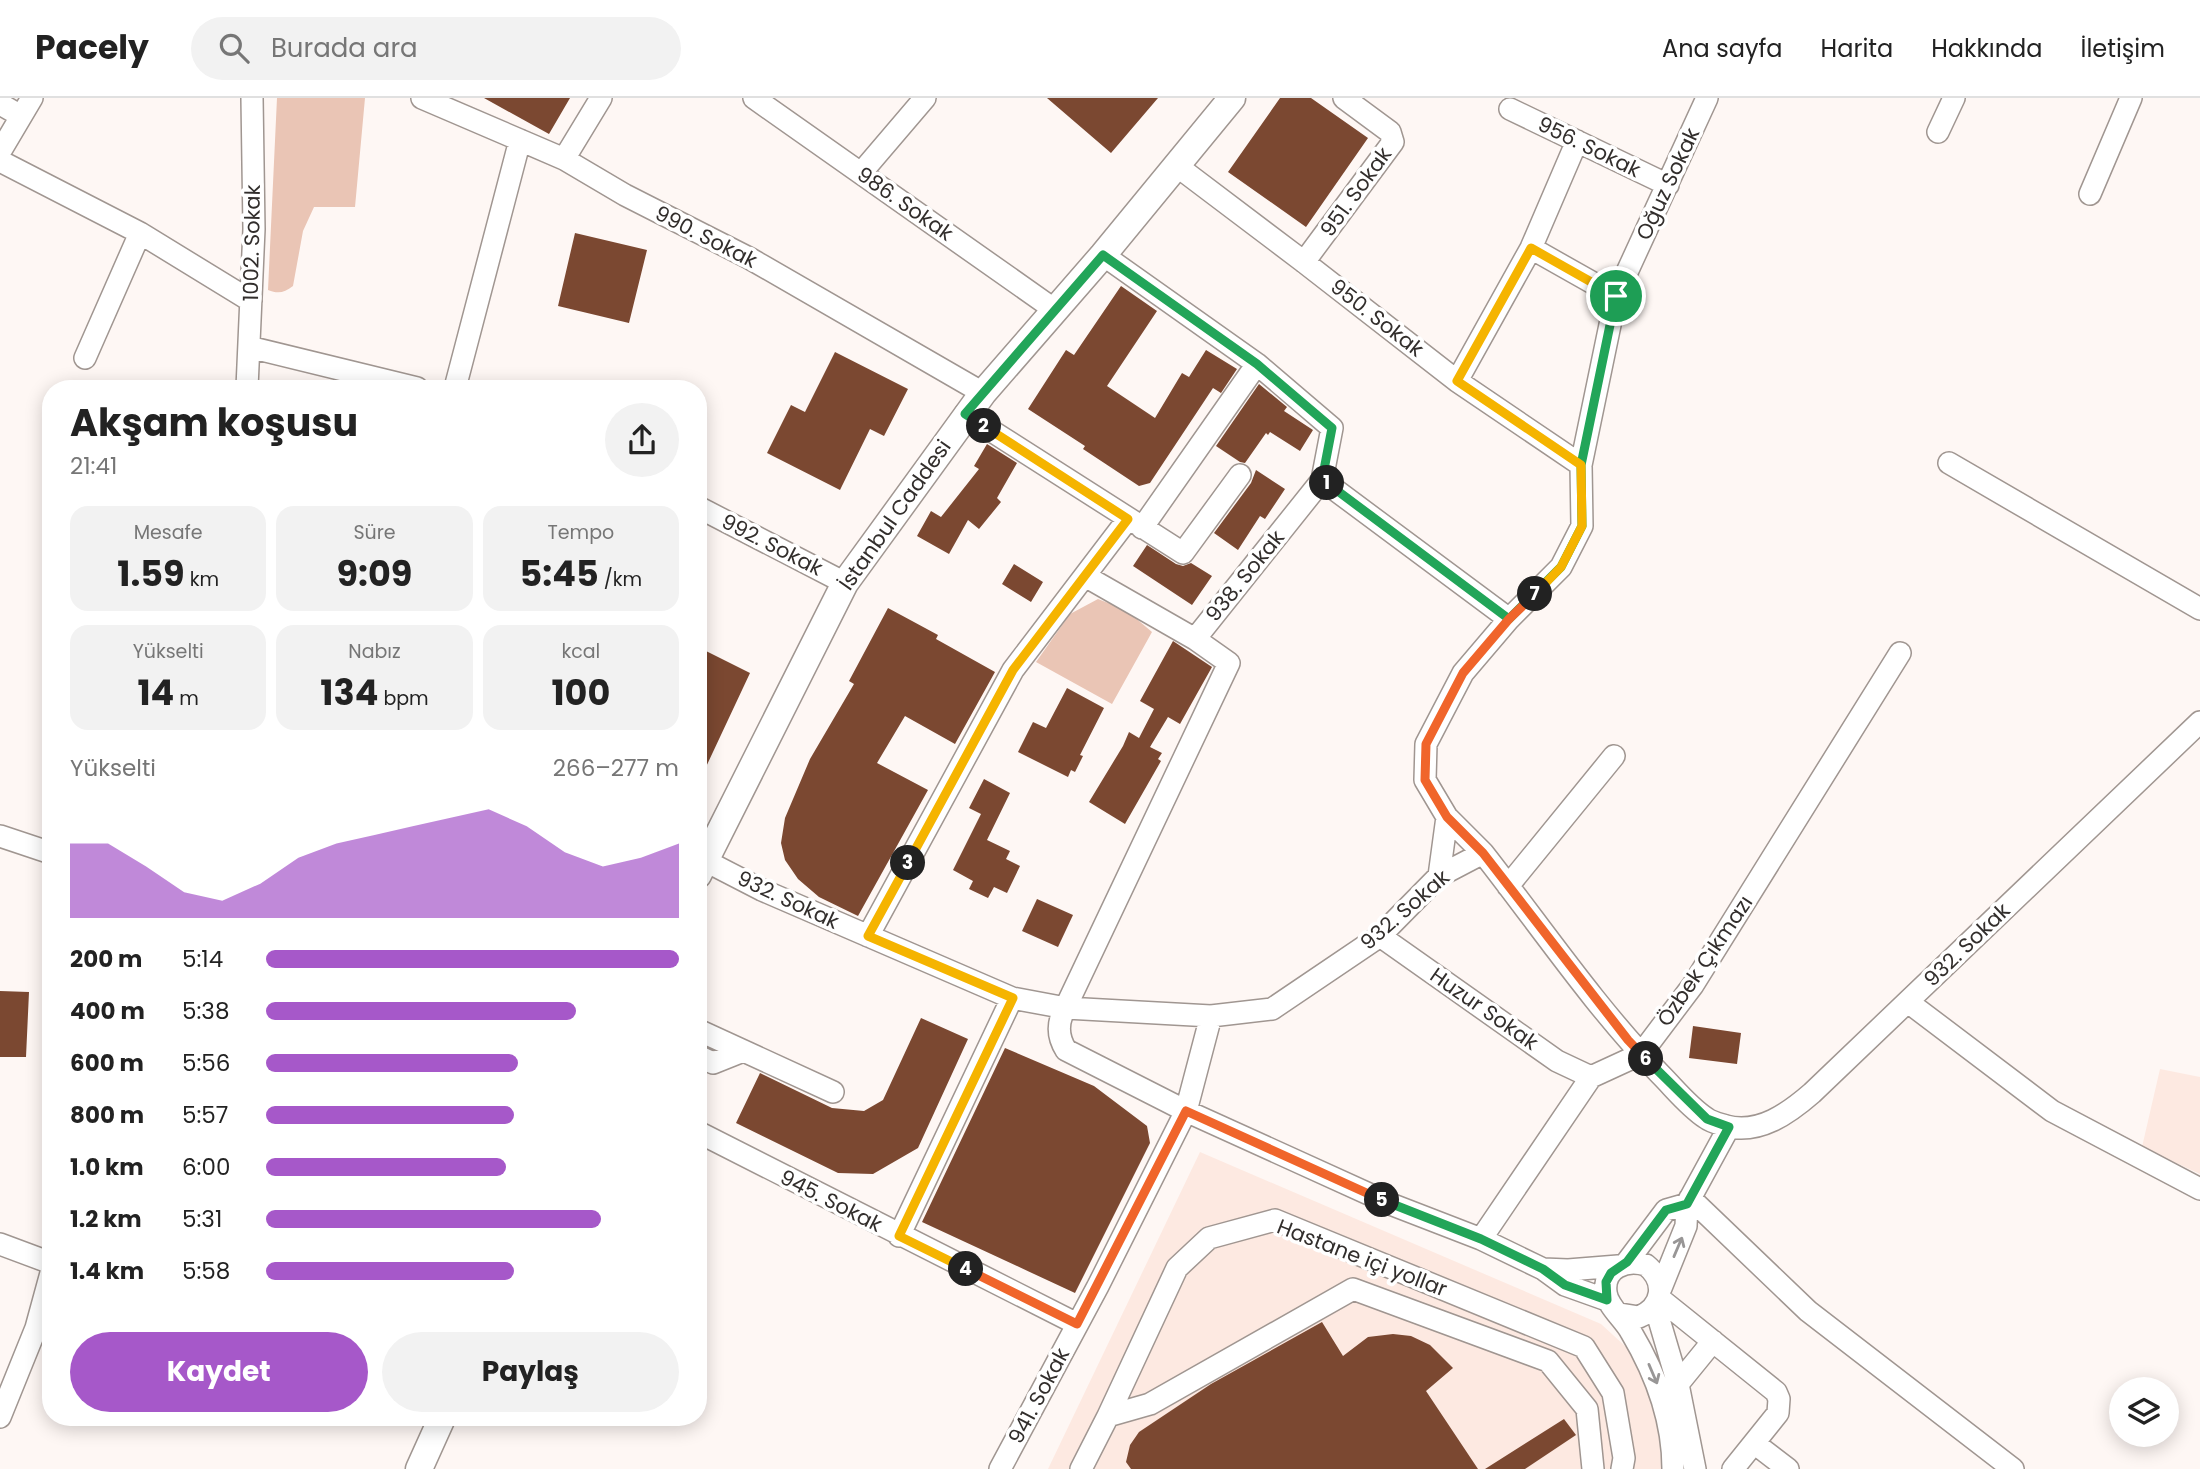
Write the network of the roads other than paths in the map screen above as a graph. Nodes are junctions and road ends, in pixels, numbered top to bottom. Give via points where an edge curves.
1 (252, 98) edge
2 (422, 98) edge
3 (601, 98) edge
4 (754, 98) edge
5 (925, 98) edge
6 (1232, 98) edge
7 (1344, 98) edge
8 (1707, 98) edge
9 (1954, 98) edge
10 (2132, 98) edge
11 (0, 104) edge
12 (27, 107) edge
13 (1510, 109) dead end
14 (1938, 132) dead end
15 (520, 140) junction
16 (1577, 141) junction
17 (0, 152) edge
18 (564, 159) junction
19 (0, 162) edge
20 (1177, 166) junction
21 (861, 173) junction
22 (1668, 185) junction
23 (2090, 194) dead end
24 (140, 233) junction
25 (1531, 248) junction
26 (1103, 255) junction
27 (1304, 262) junction
28 (1616, 296) junction
29 (251, 301) junction
30 (1055, 310) junction
31 (249, 347) junction
32 (85, 358) dead end
33 (1257, 364) junction
34 (247, 380) edge
35 (384, 380) edge
36 (457, 380) edge
37 (1457, 381) junction
38 (983, 393) junction
39 (965, 414) junction
40 (1949, 463) dead end
41 (1581, 465) junction
42 (1240, 475) dead end
43 (1322, 480) junction
44 (707, 513) edge
45 (1135, 524) junction
46 (1085, 576) junction
47 (845, 583) junction
48 (2200, 609) edge
49 (1509, 619) junction
50 (1195, 639) junction
51 (1900, 653) dead end
52 (2200, 722) edge
53 (1614, 756) dead end
54 (1447, 817) junction
55 (4, 845) edge
56 (42, 851) edge
57 (707, 852) edge
58 (1483, 853) junction
59 (707, 867) edge
60 (1439, 876) junction
61 (1508, 886) junction
62 (868, 936) junction
63 (1380, 936) junction
64 (1013, 998) junction
65 (1908, 1002) junction
66 (1066, 1008) junction
67 (1211, 1016) junction
68 (707, 1034) edge
69 (743, 1051) junction
70 (1641, 1054) junction
71 (707, 1060) edge
72 (1591, 1077) junction
73 (833, 1092) dead end
74 (1186, 1111) junction
75 (1729, 1127) junction
76 (707, 1137) edge
77 (2200, 1189) edge
78 (1689, 1201) junction
79 (899, 1236) junction
80 (1481, 1239) junction
81 (0, 1244) edge
82 (42, 1260) edge
83 (1622, 1264) junction
84 (1543, 1269) junction
85 (1658, 1297) junction
86 (42, 1306) edge
87 (1614, 1307) junction
88 (1077, 1324) junction
89 (1713, 1341) junction
90 (1678, 1384) junction
91 (1108, 1416) junction
92 (0, 1417) edge
93 (438, 1426) edge
94 (1754, 1443) junction
95 (419, 1469) edge
96 (1000, 1469) edge
97 (1081, 1469) edge
98 (1593, 1469) edge
99 (1622, 1469) edge
100 (1673, 1469) edge
101 (1695, 1469) edge
102 (1733, 1469) edge
103 (1788, 1469) edge
104 (2013, 1469) edge

1 - 29 street, 1002. Sokak
2 - 15 street, 990. Sokak
3 - 18 street
4 - 21 street, 986. Sokak
5 - 21 street
6 - 20 main road, İstanbul Caddesi
7 - 27 street, 951. Sokak via 1390,132 1393,142
8 - 22 street, Oğuz Sokak
9 - 14 street
10 - 23 street
11 - 12 street
12 - 17 street
13 - 16 street, 956. Sokak
15 - 18 street, 990. Sokak
15 - 36 street
16 - 22 street, 956. Sokak
16 - 25 street
18 - 38 street, 990. Sokak via 749,258
19 - 24 street
20 - 26 main road, İstanbul Caddesi
20 - 27 street, 950. Sokak
21 - 30 street, 986. Sokak
22 - 28 street, Oğuz Sokak
24 - 29 street
24 - 32 street
25 - 28 street
25 - 37 street
26 - 30 main road, İstanbul Caddesi
26 - 33 street
27 - 37 street, 950. Sokak
28 - 41 street, Oğuz Sokak
29 - 31 street, 1002. Sokak
30 - 38 main road, İstanbul Caddesi
31 - 34 street, 1002. Sokak
31 - 35 street
33 - 43 street via 1332,428
33 - 45 street
37 - 41 street, 950. Sokak
38 - 39 main road, İstanbul Caddesi
39 - 45 street
39 - 47 main road, İstanbul Caddesi
40 - 48 street
41 - 49 street, Oğuz Sokak via 1582,526 1561,567
42 - 45 street via 1183,553
43 - 49 street
43 - 50 street, 938. Sokak
44 - 47 street, 992. Sokak
45 - 46 street
46 - 50 street, 938. Sokak
46 - 62 street via 1013,670
47 - 57 main road, İstanbul Caddesi
49 - 54 street, Oğuz Sokak via 1463,673 1426,744 1425,780
50 - 66 street via 1229,663
51 - 70 street, Özbek Çıkmazı via 1693,985
52 - 65 street, 932. Sokak
53 - 61 street
54 - 58 street, Oğuz Sokak
54 - 60 street
55 - 56 street
58 - 60 street, 932. Sokak
58 - 61 street
59 - 62 street, 932. Sokak
60 - 63 street, 932. Sokak
61 - 70 street
62 - 64 street, 932. Sokak
63 - 67 street, 932. Sokak via 1272,1009
63 - 72 street, Huzur Sokak via 1557,1060
64 - 66 street, 932. Sokak
64 - 79 street
65 - 75 street, 932. Sokak via 1793,1109 1771,1122
65 - 77 street via 2052,1111
66 - 67 street, 932. Sokak
66 - 74 street via 1058,1030 1066,1050
67 - 74 street, 941. Sokak
68 - 69 street
69 - 71 street via 713,1063
69 - 73 street
70 - 72 street, Özbek Çıkmazı
70 - 75 street via 1707,1119
72 - 80 street
74 - 80 street via 1393,1205
74 - 88 street, 941. Sokak
75 - 78 street
76 - 79 street, 945. Sokak
78 - 83 street via 1666,1210
85 -> 78 street via 1686,1226
78 - 104 street via 1808,1311
79 - 88 street, 945. Sokak
80 - 84 street
81 - 82 street
83 - 84 street
83 - 85 street via 1646,1265 1658,1279
83 - 87 street via 1606,1282
84 - 87 street via 1565,1285
85 - 87 street via 1639,1317
85 - 89 street
85 - 90 street
86 - 92 street
87 -> 100 street via 1648,1362 1664,1403
88 - 96 street, 941. Sokak
89 - 90 street
89 - 94 street via 1779,1399 1778,1413
90 - 101 street
91 - 97 street, Hastane içi yollar
91 - 98 street, Hastane içi yollar via 1150,1404 1353,1289 1548,1361 1587,1409
91 - 99 street, Hastane içi yollar via 1177,1268 1209,1238 1275,1220 1584,1347 1613,1393
93 - 95 main road
94 - 102 street
94 - 103 street

